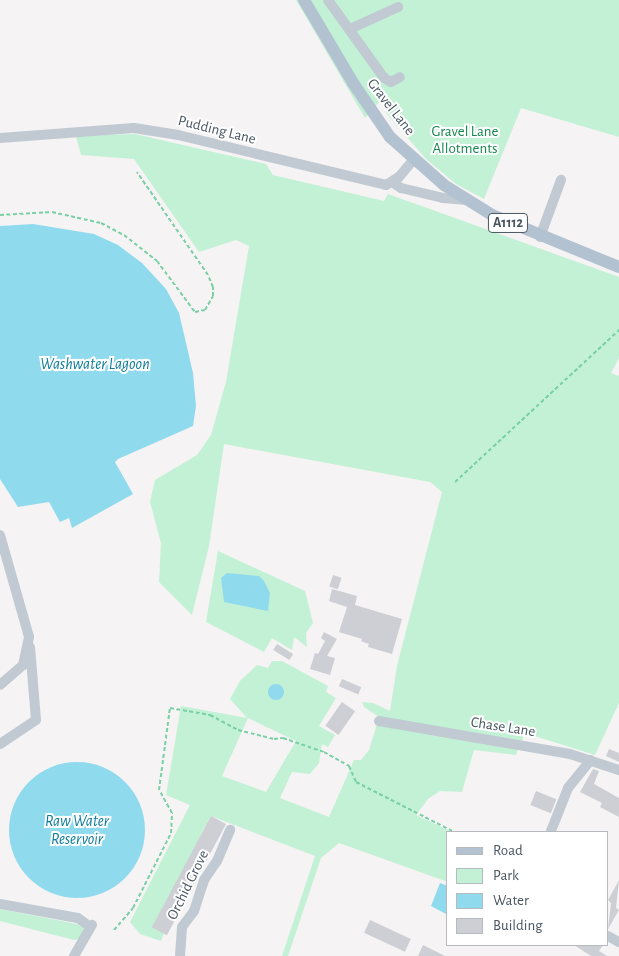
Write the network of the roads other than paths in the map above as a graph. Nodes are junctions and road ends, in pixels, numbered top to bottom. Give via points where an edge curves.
1 (304, 0) edge
2 (328, 0) edge
3 (398, 7) dead end
4 (350, 29) junction
5 (400, 77) dead end
6 (0, 138) edge
7 (414, 159) junction
8 (561, 180) dead end
9 (392, 182) junction
10 (464, 200) junction
11 (540, 237) junction
12 (619, 267) edge
13 (0, 535) edge
14 (29, 637) junction
15 (0, 685) edge
16 (380, 721) dead end
17 (0, 744) edge
18 (591, 760) junction
19 (619, 770) edge
20 (230, 830) dead end
21 (551, 831) edge
22 (0, 904) edge
23 (181, 955) edge
24 (74, 956) edge

1 - 7 main road, Gravel Lane / A1112 via 368,106 390,137
2 - 4 street
3 - 4 street
4 - 5 street via 386,81
6 - 9 street, Pudding Lane via 134,128 178,135 379,184
7 - 9 street
7 - 10 main road, Gravel Lane / A1112
8 - 11 street
9 - 10 street, Pudding Lane via 428,194
10 - 11 main road, Gravel Lane / A1112
11 - 12 main road, Gravel Lane / A1112
13 - 14 street
14 - 15 street via 23,665
14 - 17 street via 36,720
16 - 18 street, Chase Lane
18 - 19 street, Chase Lane
18 - 21 street via 568,788
20 - 23 street, Orchid Grove via 217,861 204,880 194,911 182,927
22 - 24 street via 78,918 89,924

